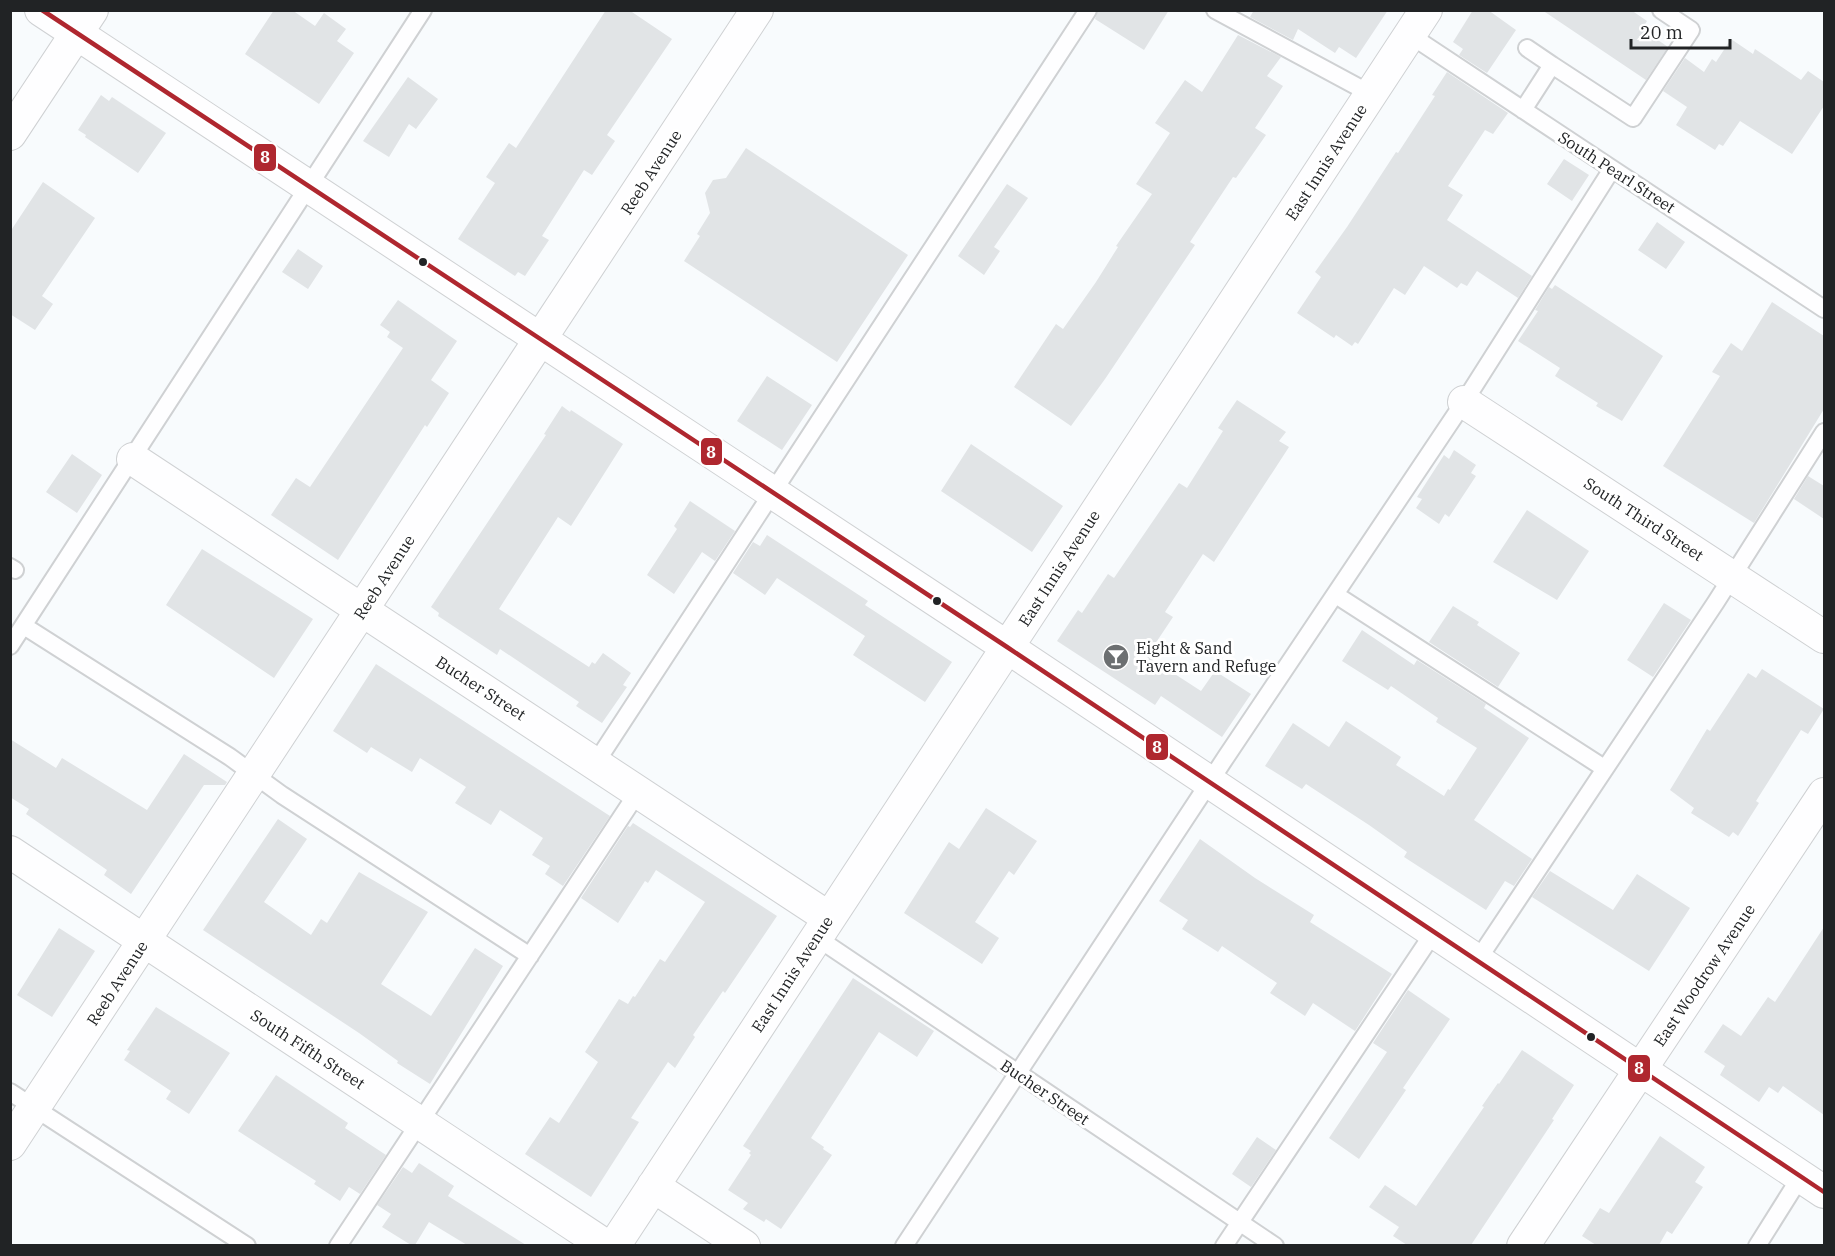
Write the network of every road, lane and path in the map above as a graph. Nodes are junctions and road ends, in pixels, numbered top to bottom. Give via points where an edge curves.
1 (41, 10) edge
2 (423, 10) edge
3 (757, 10) edge
4 (1088, 10) edge
5 (1215, 10) edge
6 (1661, 10) edge
7 (85, 22) edge
8 (1418, 23) edge
9 (1527, 48) dead end
10 (1552, 65) junction
11 (1371, 94) junction
12 (1524, 110) junction
13 (10, 134) edge
14 (1612, 168) junction
15 (308, 187) junction
16 (1824, 309) edge
17 (540, 340) junction
18 (1464, 402) junction
19 (1824, 432) edge
20 (133, 459) junction
21 (772, 493) junction
22 (1732, 576) junction
23 (1336, 595) junction
24 (362, 610) junction
25 (24, 626) junction
26 (1824, 637) edge
27 (10, 646) edge
28 (1007, 647) junction
29 (595, 764) junction
30 (1604, 768) junction
31 (254, 775) junction
32 (1209, 783) junction
33 (638, 792) junction
34 (1824, 794) edge
35 (10, 852) edge
36 (822, 928) junction
37 (1434, 932) junction
38 (145, 940) junction
39 (530, 956) junction
40 (1477, 961) junction
41 (1640, 1070) junction
42 (1018, 1073) junction
43 (22, 1100) edge
44 (420, 1122) junction
45 (10, 1144) edge
46 (1813, 1184) edge
47 (653, 1186) junction
48 (1240, 1222) junction
49 (247, 1245) edge
50 (338, 1245) edge
51 (606, 1245) edge
52 (614, 1245) edge
53 (744, 1245) edge
54 (904, 1245) edge
55 (1224, 1245) edge
56 (1275, 1245) edge
57 (1523, 1245) edge
58 (1757, 1245) edge

1 - 7 street
2 - 15 lane
3 - 17 street, Reeb Avenue
4 - 21 lane
5 - 11 lane
6 - 10 lane via 1691,30 1633,118
7 - 13 street
7 - 15 street
8 - 11 street, East Innis Avenue
8 - 12 lane, South Pearl Street
9 - 10 lane
10 - 12 lane
11 - 28 street, East Innis Avenue
12 - 14 lane, South Pearl Street
14 - 16 lane, South Pearl Street
14 - 18 lane
15 - 17 street
15 - 20 lane
17 - 21 street
17 - 24 street, Reeb Avenue
18 - 22 street, South Third Street
18 - 23 lane
19 - 22 lane
20 - 24 street, Bucher Street
20 - 25 lane
21 - 28 street
21 - 29 lane
22 - 26 street, South Third Street
22 - 30 lane
23 - 30 lane
23 - 32 lane
24 - 29 street, Bucher Street
24 - 31 street, Reeb Avenue
25 - 27 lane
25 - 31 lane
28 - 32 street
28 - 36 street, East Innis Avenue
29 - 33 street, Bucher Street
30 - 40 lane
31 - 38 street, Reeb Avenue
31 - 39 lane
32 - 37 street
32 - 42 lane
33 - 36 street, Bucher Street
33 - 39 lane
34 - 41 street, East Woodrow Avenue
35 - 38 street, South Fifth Street
36 - 42 lane, Bucher Street
36 - 47 street, East Innis Avenue
37 - 40 street
37 - 48 lane
38 - 43 street, Reeb Avenue
38 - 44 street, South Fifth Street
39 - 44 lane
40 - 41 street
41 - 46 street
41 - 57 street, East Woodrow Avenue
42 - 48 lane, Bucher Street
42 - 54 lane
43 - 45 street, Reeb Avenue
43 - 49 lane
44 - 50 lane
44 - 51 street, South Fifth Street
46 - 58 lane
47 - 52 street, East Innis Avenue
47 - 53 street
48 - 55 lane
48 - 56 lane, Bucher Street

